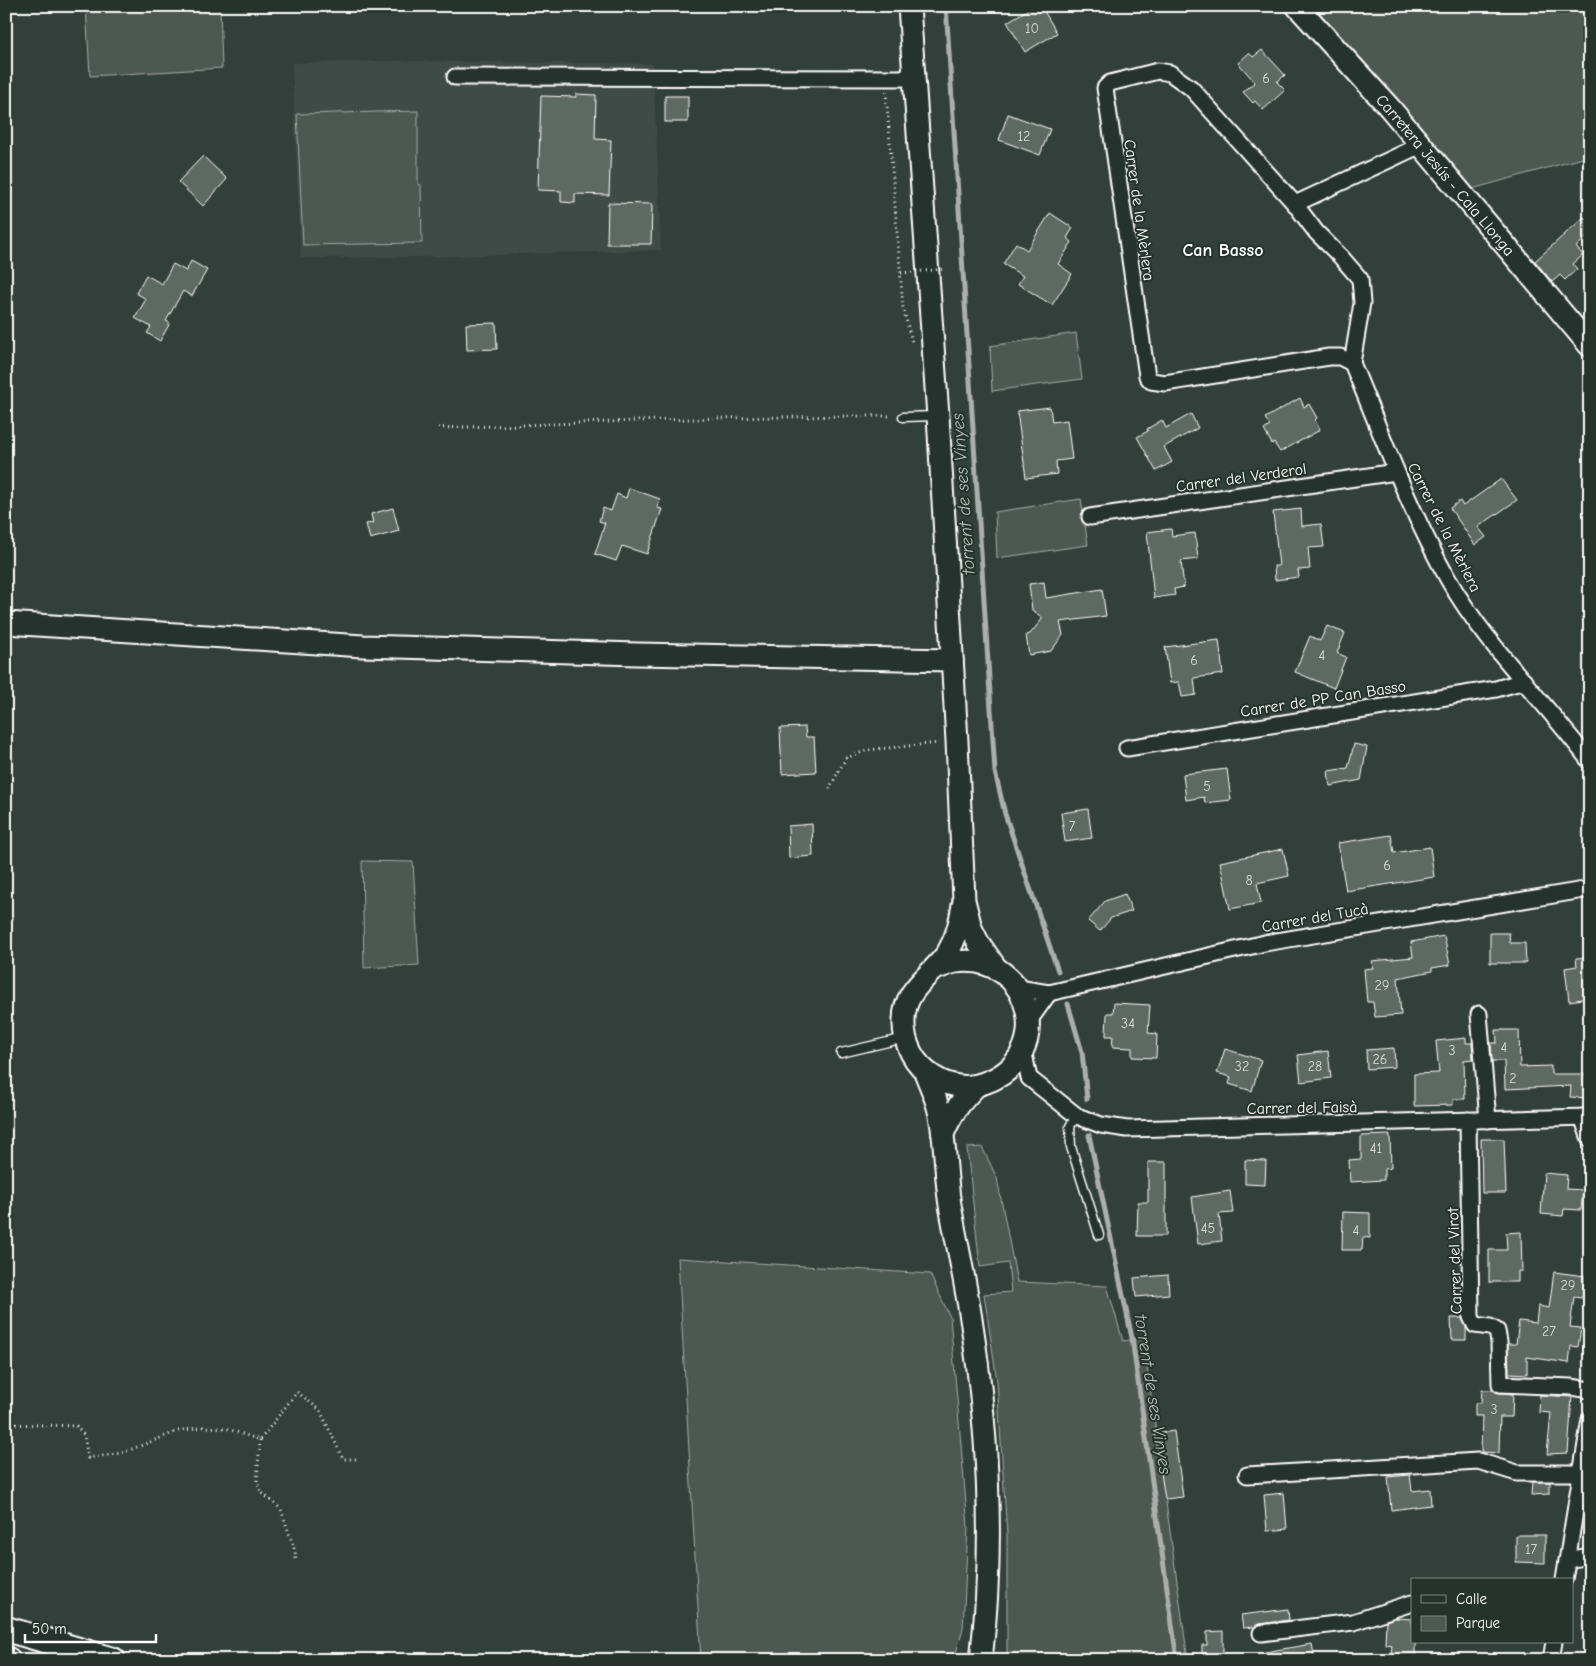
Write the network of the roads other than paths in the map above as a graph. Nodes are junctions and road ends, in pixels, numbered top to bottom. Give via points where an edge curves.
1 (909, 6) edge
2 (1297, 6) edge
3 (455, 76) dead end
4 (914, 78) junction
5 (1421, 145) junction
6 (1295, 204) junction
7 (1590, 346) edge
8 (1352, 363) junction
9 (938, 416) junction
10 (902, 417) road end
11 (1396, 472) junction
12 (1090, 517) dead end
13 (6, 623) edge
14 (952, 660) junction
15 (1524, 681) junction
16 (1128, 748) dead end
17 (1590, 762) edge
18 (1590, 889) edge
19 (964, 900) junction
20 (996, 968) junction
21 (934, 969) junction
22 (1018, 988) junction
23 (1049, 993) junction
24 (1479, 1014) dead end
25 (1029, 1021) junction
26 (905, 1038) junction
27 (1023, 1049) junction
28 (841, 1053) dead end
29 (925, 1072) junction
30 (1029, 1078) junction
31 (996, 1080) junction
32 (976, 1086) junction
33 (1077, 1116) junction
34 (1586, 1117) edge
35 (1468, 1120) junction
36 (1488, 1120) junction
37 (943, 1134) junction
38 (1590, 1138) edge
39 (1099, 1235) dead end
40 (1590, 1390) edge
41 (1590, 1419) edge
42 (1581, 1473) junction
43 (1247, 1475) dead end
44 (1590, 1556) edge
45 (1567, 1560) junction
46 (1564, 1578) edge
47 (1411, 1603) edge
48 (6, 1629) edge
49 (1261, 1633) dead end
50 (1554, 1644) edge
51 (113, 1660) edge
52 (981, 1660) edge
53 (1552, 1660) edge

1 - 4 main road
2 - 5 main road, Carretera Jesús - Cala Llonga
3 - 4 street
4 - 9 main road
5 - 6 street
5 - 7 main road, Carretera Jesús - Cala Llonga
6 - 8 street, Carrer de la Mèrlera via 1360,279 1362,303
6 - 8 street, Carrer de la Mèrlera via 1191,88 1170,73 1158,71 1110,83 1104,88 1146,376 1151,381 1165,384 1330,357 1340,357
8 - 11 street, Carrer de la Mèrlera
9 - 10 lane
9 - 14 main road
11 - 12 street, Carrer del Verderol
11 - 15 street, Carrer de la Mèrlera via 1448,579 1477,624
13 - 14 main road via 363,646
14 - 19 main road
15 - 16 street, Carrer de PP Can Basso via 1496,689
15 - 17 street, Carrer de la Mèrlera
18 - 23 street, Carrer del Tucà via 1265,943
19 - 20 main road via 971,928
19 - 21 main road via 954,940
20 - 21 main road via 975,961 954,962
20 - 22 main road
21 - 26 main road via 919,982 908,999 903,1018
22 - 23 street, Carrer del Tucà
22 - 25 main road via 1025,1001
23 - 25 street
24 - 36 street
25 - 27 main road
26 - 28 lane
26 - 29 main road via 912,1057
27 - 30 street
27 - 31 main road via 1013,1066
29 - 32 main road via 940,1082
29 - 37 main road via 939,1110
30 - 31 street
30 - 33 street, Carrer del Faisà
31 - 32 main road
32 - 37 main road via 952,1113
33 - 35 street, Carrer del Faisà via 1101,1125 1126,1129
33 - 39 lane via 1070,1126 1071,1147
34 - 36 street, Carrer del Faisà
34 - 38 street
35 - 36 street, Carrer del Faisà
35 - 40 street, Carrer del Virot via 1471,1317 1475,1325 1490,1327 1497,1332 1500,1384 1571,1386
37 - 52 main road via 950,1202 974,1339 984,1419 989,1503
41 - 42 street
42 - 43 street via 1518,1474 1478,1461
42 - 45 street
44 - 45 street
45 - 46 street
47 - 49 street via 1353,1622
48 - 51 main road
50 - 53 street

